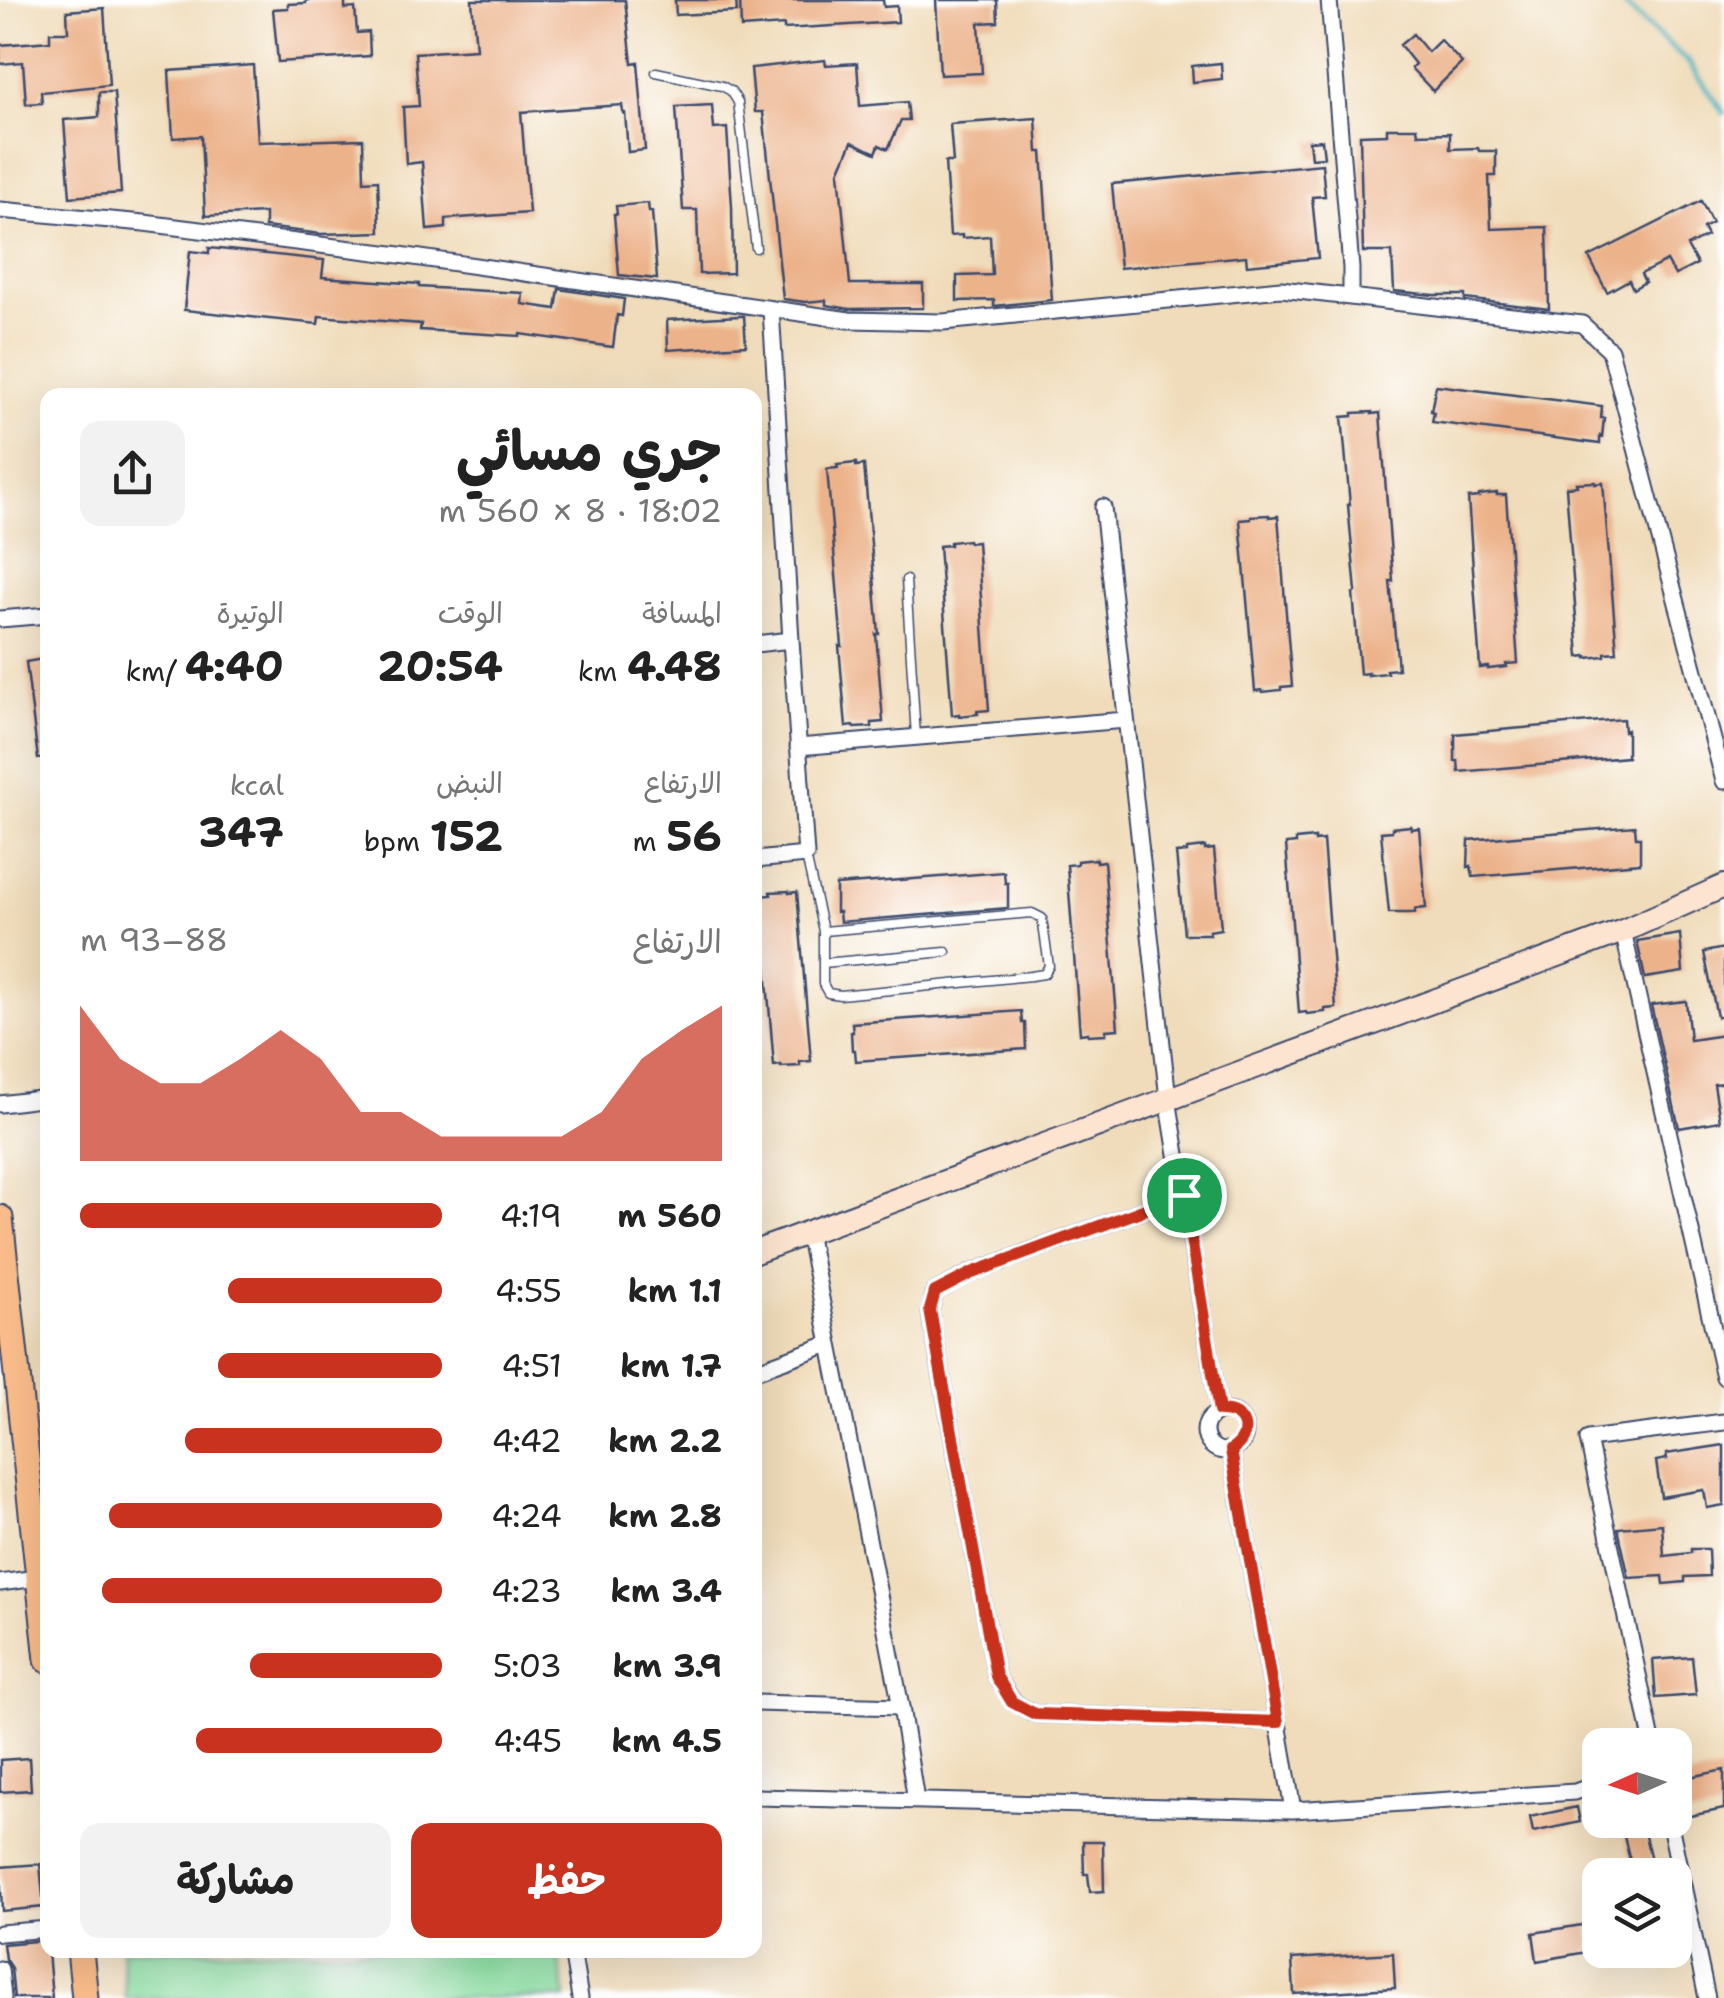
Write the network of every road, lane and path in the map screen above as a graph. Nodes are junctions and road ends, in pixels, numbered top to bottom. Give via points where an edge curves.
1 (1330, 0) edge
2 (656, 72) dead end
3 (0, 210) edge
4 (756, 248) dead end
5 (1351, 297) junction
6 (771, 309) junction
7 (1103, 507) dead end
8 (906, 580) dead end
9 (40, 616) edge
10 (0, 619) edge
11 (790, 640) junction
12 (762, 643) edge
13 (1126, 720) junction
14 (916, 737) junction
15 (798, 747) junction
16 (1724, 782) edge
17 (806, 854) junction
18 (762, 859) edge
19 (1724, 886) edge
20 (1623, 930) junction
21 (823, 932) junction
22 (946, 952) dead end
23 (823, 963) junction
24 (40, 1099) edge
25 (1168, 1099) junction
26 (0, 1104) edge
27 (1184, 1195) junction
28 (0, 1218) edge
29 (808, 1232) junction
30 (762, 1249) edge
31 (830, 1344) junction
32 (762, 1368) edge
33 (1724, 1377) edge
34 (1219, 1411) junction
35 (1724, 1422) edge
36 (1231, 1450) junction
37 (39, 1505) edge
38 (38, 1578) junction
39 (0, 1583) edge
40 (40, 1594) edge
41 (762, 1703) edge
42 (900, 1708) junction
43 (1278, 1722) junction
44 (1649, 1728) edge
45 (1582, 1789) edge
46 (762, 1797) edge
47 (916, 1801) junction
48 (1293, 1810) junction
49 (1673, 1838) edge
50 (40, 1930) edge
51 (0, 1934) edge
52 (81, 1958) edge
53 (573, 1958) edge
54 (0, 1968) edge
55 (3, 1998) edge
56 (86, 1998) edge
57 (580, 1998) edge
58 (1707, 1998) edge

1 - 5 street
2 - 4 lane via 732,91
3 - 6 street via 400,255
5 - 6 street via 1282,289 942,322
5 - 16 street via 1582,324 1610,350
6 - 11 street
7 - 13 street
8 - 14 lane
9 - 10 street
11 - 12 street
11 - 15 street
13 - 14 street
13 - 25 street
14 - 15 street
15 - 17 street
17 - 18 street
17 - 21 lane
19 - 20 street
20 - 25 street
20 - 33 street
21 - 23 lane
21 - 23 lane via 1032,913 1042,918 1049,966 1031,976 840,995 828,992
22 - 23 lane
24 - 26 street
25 - 27 street
25 - 29 street
27 - 34 street
27 - 43 street via 972,1273 935,1292 930,1310 996,1676 1012,1702 1035,1714
28 - 37 main road
29 - 30 street
29 - 31 street
31 - 32 street
31 - 42 street
34 - 36 street via 1239,1416 1244,1425 1240,1445
34 - 36 street via 1205,1426 1205,1437 1220,1451
35 - 44 street via 1588,1439
36 - 43 street
37 - 38 main road
38 - 39 street
38 - 40 main road
41 - 42 street
42 - 47 street
43 - 48 street
45 - 48 street
46 - 47 street
47 - 48 street
49 - 58 street
50 - 51 street
52 - 56 main road
53 - 57 street
54 - 55 street

